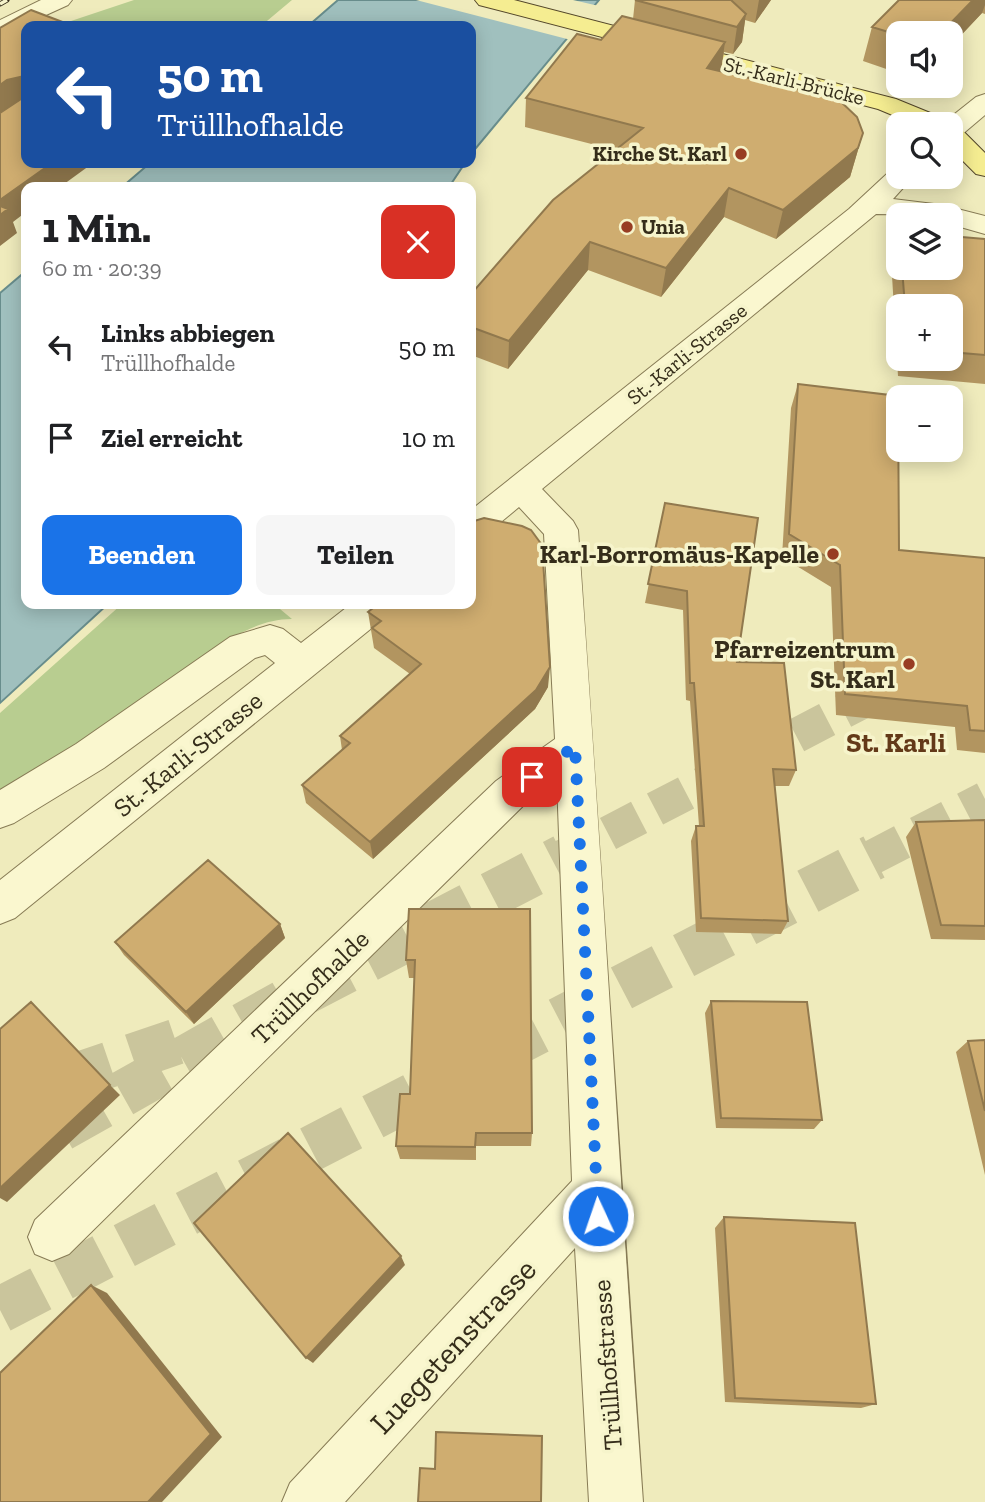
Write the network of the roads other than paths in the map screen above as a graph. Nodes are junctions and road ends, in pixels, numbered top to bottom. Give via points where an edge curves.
1 (60, 0) edge
2 (487, 0) edge
3 (0, 29) edge
4 (985, 102) edge
5 (907, 112) edge
6 (963, 121) edge
7 (963, 145) edge
8 (985, 168) edge
9 (887, 189) edge
10 (869, 205) junction
11 (985, 225) edge
12 (522, 488) junction
13 (476, 524) edge
14 (370, 609) edge
15 (302, 663) junction
16 (575, 746) junction
17 (0, 811) edge
18 (0, 905) edge
19 (596, 1189) junction
20 (52, 1237) dead end
21 (309, 1502) edge
22 (616, 1502) edge

1 - 3 street
2 - 5 main road, St.-Karli-Brücke
4 - 6 street
7 - 8 main road
9 - 10 street, St.-Karli-Strasse
10 - 11 street via 921,208
10 - 12 street, St.-Karli-Strasse
12 - 13 street, St.-Karli-Strasse
12 - 16 street, Trüllhofstrasse via 561,530
14 - 15 street, St.-Karli-Strasse
15 - 17 street via 270,639 243,647 90,756
15 - 18 street, St.-Karli-Strasse
16 - 19 street, Trüllhofstrasse
16 - 20 street, Trüllhofhalde via 510,793
19 - 21 street, Luegetenstrasse
19 - 22 street, Trüllhofstrasse

